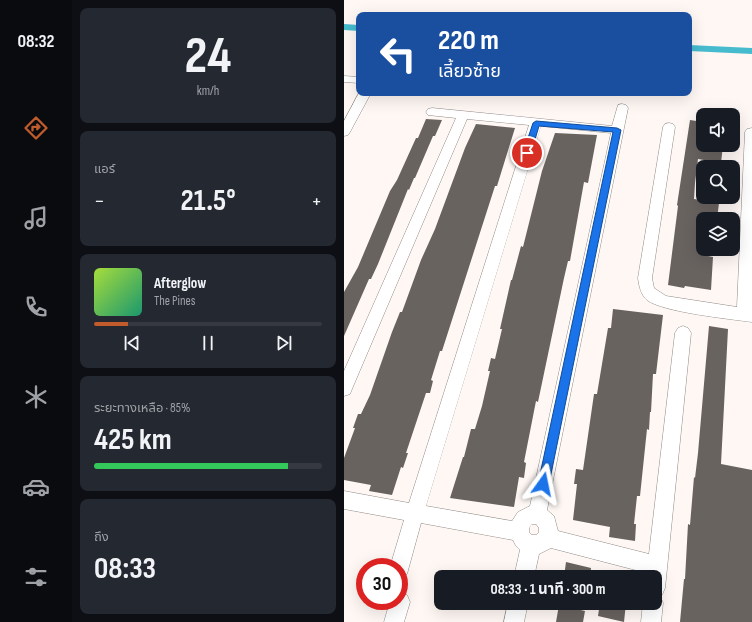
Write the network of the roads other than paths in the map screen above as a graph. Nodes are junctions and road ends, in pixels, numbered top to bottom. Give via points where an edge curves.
1 (344, 79) edge
2 (356, 80) edge
3 (363, 96) edge
4 (622, 108) dead end
5 (432, 112) dead end
6 (463, 115) junction
7 (536, 123) junction
8 (670, 127) dead end
9 (617, 130) junction
10 (344, 132) edge
11 (751, 132) dead end
12 (748, 315) edge
13 (683, 333) dead end
14 (344, 388) edge
15 (344, 500) edge
16 (415, 513) junction
17 (532, 538) junction
18 (402, 558) edge
19 (657, 566) junction
20 (525, 570) edge
21 (657, 570) edge
22 (398, 610) edge
23 (517, 610) edge
24 (652, 610) edge
25 (394, 622) edge
26 (514, 622) edge
27 (651, 622) edge

1 - 2 street
3 - 10 street
4 - 9 street
5 - 6 street
6 - 7 street
6 - 14 street
7 - 9 street
7 - 16 street
8 - 12 street via 645,278 646,287 651,296 664,302
9 - 17 street via 537,515 526,517 522,522
11 - 12 street
13 - 19 street
15 - 16 street
16 - 17 street
16 - 18 street
17 - 19 street
17 - 20 street
19 - 21 street
22 - 25 street
23 - 26 street
24 - 27 street

